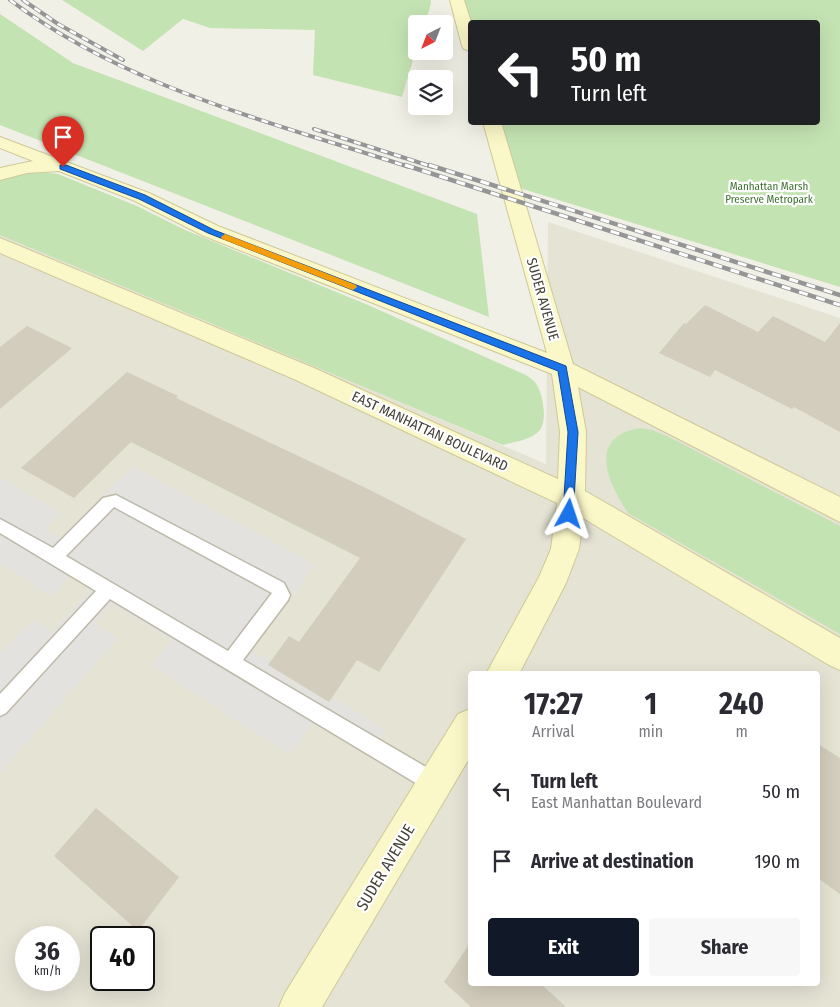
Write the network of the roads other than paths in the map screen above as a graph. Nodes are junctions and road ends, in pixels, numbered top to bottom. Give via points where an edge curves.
1 (457, 0) edge
2 (468, 39) edge
3 (493, 125) edge
4 (0, 142) edge
5 (63, 167) junction
6 (0, 174) edge
7 (0, 245) edge
8 (563, 369) junction
9 (571, 496) junction
10 (840, 510) edge
11 (0, 525) edge
12 (54, 558) junction
13 (108, 589) junction
14 (840, 655) edge
15 (230, 662) junction
16 (504, 671) edge
17 (0, 707) edge
18 (468, 729) edge
19 (436, 784) junction
20 (299, 1007) edge

1 - 2 street
3 - 8 street, SUDER AVENUE
4 - 5 street
5 - 6 street via 27,167
5 - 8 street via 142,197 211,231
7 - 9 street, EAST MANHATTAN BOULEVARD via 313,377
8 - 9 street, SUDER AVENUE via 573,432
8 - 10 street
9 - 14 street, EAST MANHATTAN BOULEVARD
9 - 16 street, SUDER AVENUE via 565,548 555,574
11 - 12 lane
12 - 13 lane
12 - 15 lane via 108,502 116,501 278,588 282,595
13 - 15 lane
13 - 17 lane
15 - 19 lane
18 - 19 street, SUDER AVENUE
19 - 20 street, SUDER AVENUE

